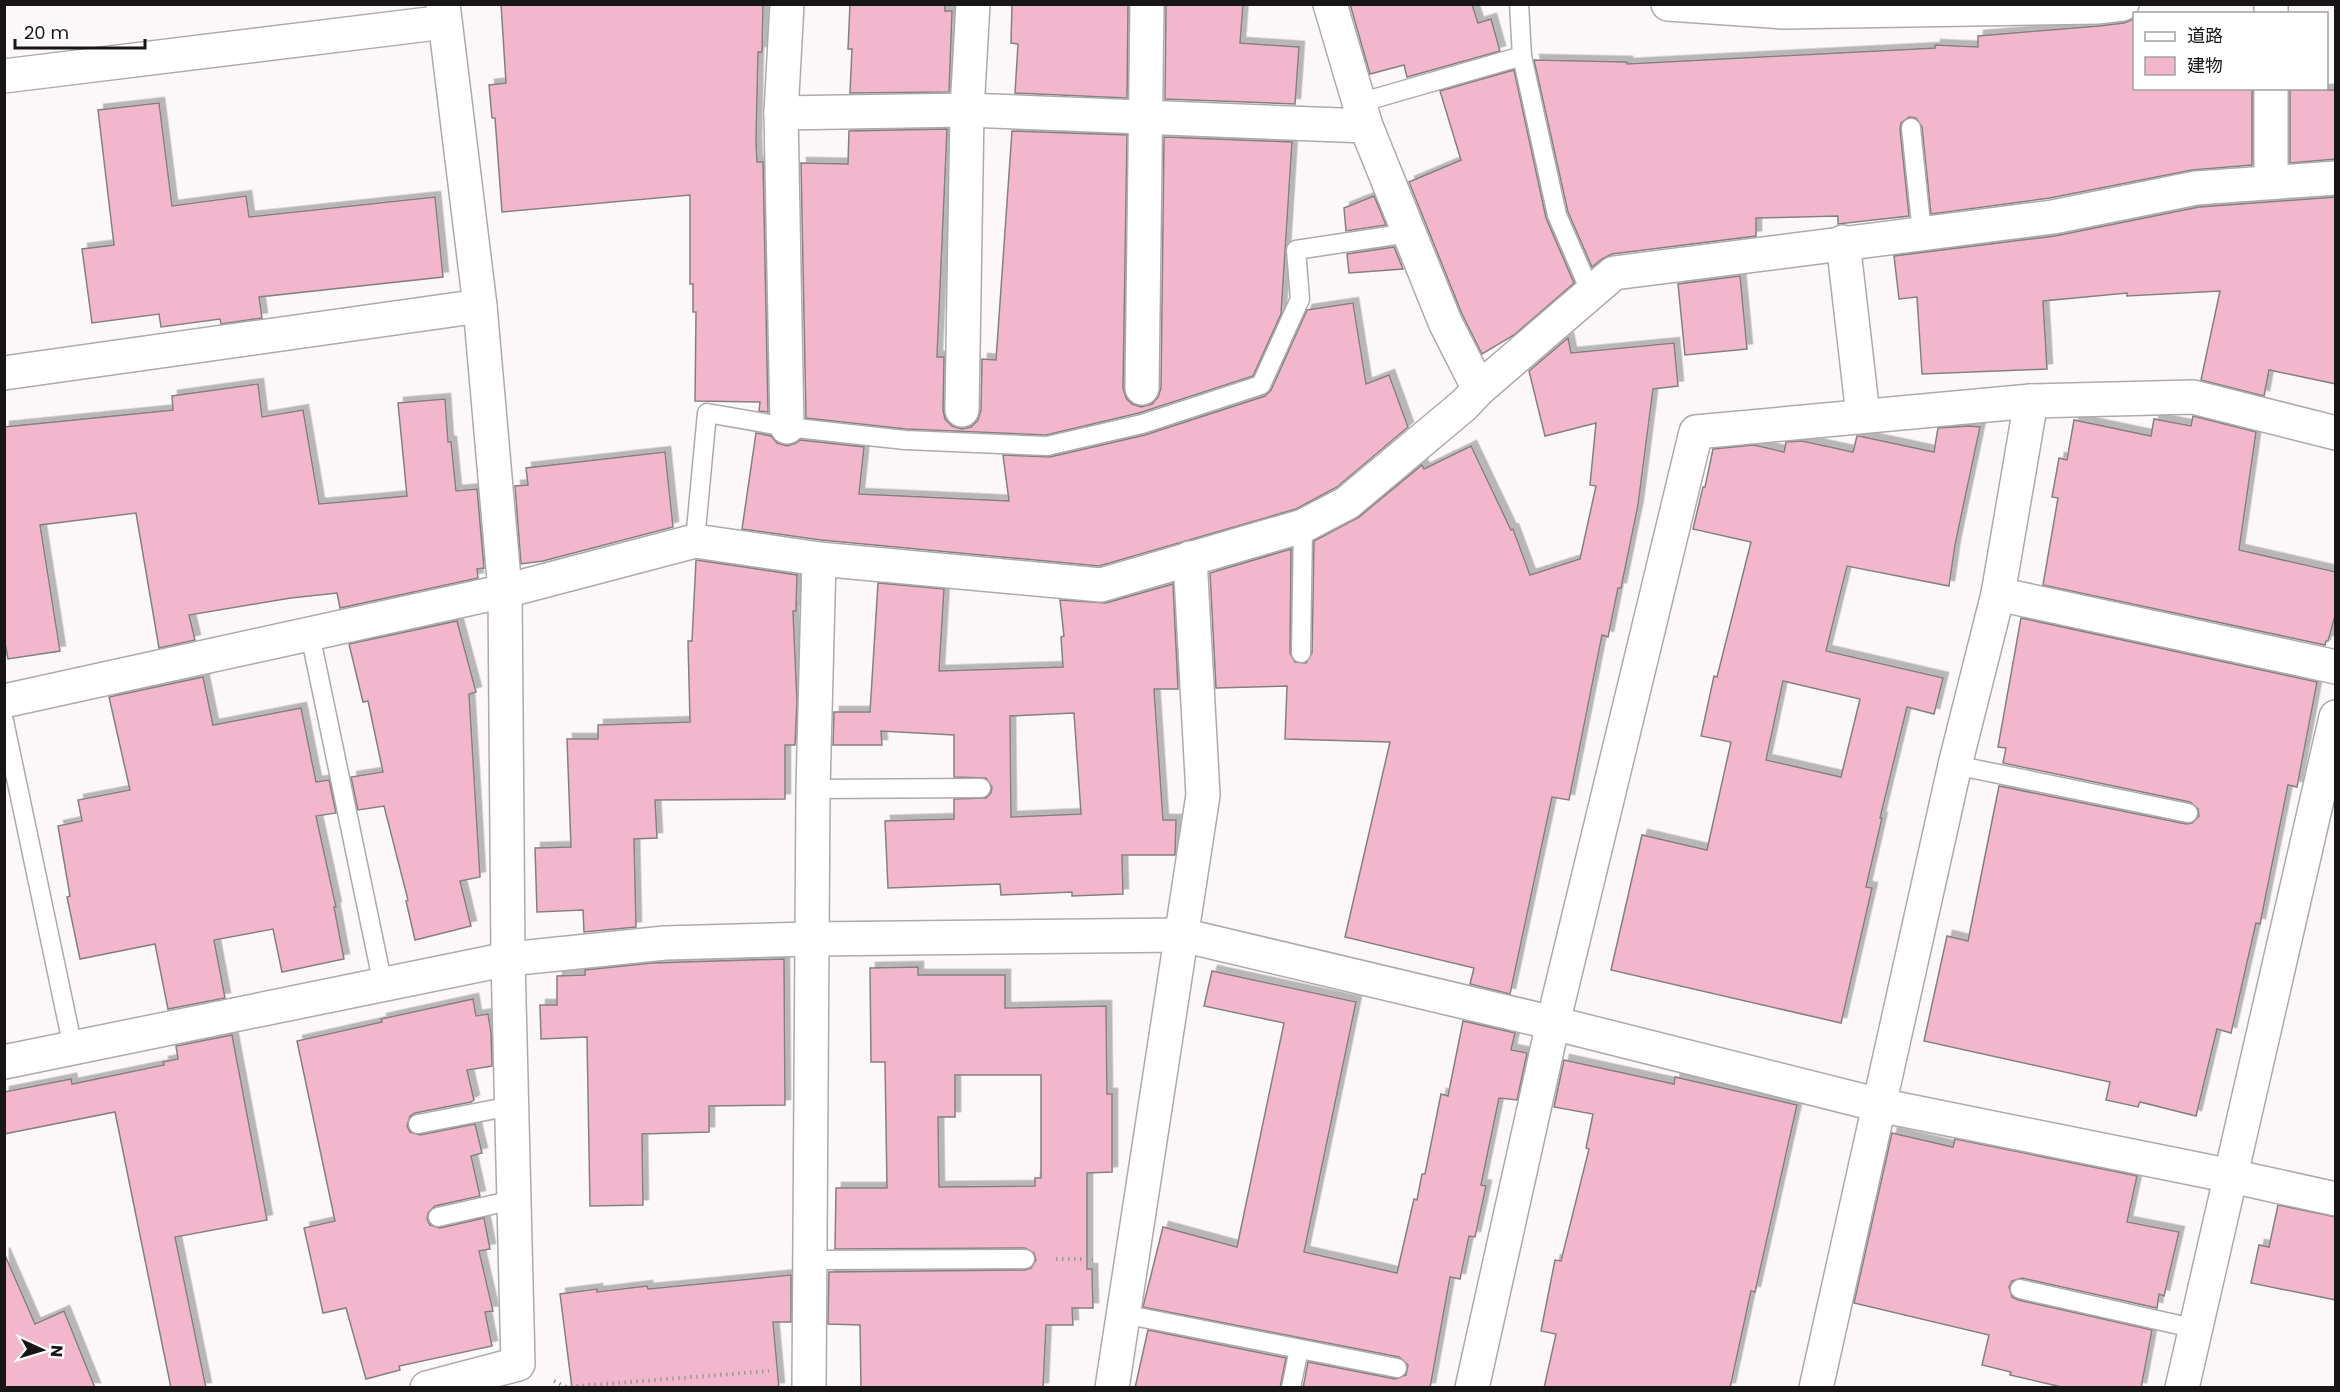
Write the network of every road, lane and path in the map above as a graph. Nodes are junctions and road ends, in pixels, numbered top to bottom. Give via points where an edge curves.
1 (787, 4) edge
2 (973, 4) edge
3 (1147, 4) edge
4 (1330, 4) edge
5 (1519, 4) edge
6 (1668, 4) edge
7 (2122, 4) edge
8 (1744, 7) edge
9 (1995, 7) edge
10 (444, 13) edge
11 (1522, 56) junction
12 (4, 76) edge
13 (2271, 90) edge
14 (967, 110) junction
15 (781, 113) junction
16 (1363, 115) junction
17 (1146, 118) junction
18 (1911, 128) dead end
19 (2336, 178) edge
20 (2271, 181) junction
21 (1409, 232) junction
22 (1922, 232) junction
23 (1843, 242) junction
24 (1590, 293) junction
25 (480, 306) junction
26 (4, 373) edge
27 (1142, 388) dead end
28 (1479, 389) junction
29 (2031, 401) junction
30 (962, 410) dead end
31 (1863, 415) junction
32 (787, 427) junction
33 (2336, 433) edge
34 (1303, 526) junction
35 (696, 541) junction
36 (1190, 558) junction
37 (819, 559) junction
38 (505, 591) junction
39 (1998, 594) junction
40 (310, 634) junction
41 (1300, 653) dead end
42 (2336, 667) edge
43 (4, 701) edge
44 (2336, 717) edge
45 (4, 721) edge
46 (1955, 765) junction
47 (981, 788) dead end
48 (813, 789) junction
49 (2188, 813) dead end
50 (1182, 935) junction
51 (812, 939) junction
52 (508, 959) junction
53 (383, 985) junction
54 (1553, 1023) junction
55 (73, 1048) junction
56 (4, 1062) edge
57 (1879, 1105) junction
58 (511, 1106) junction
59 (418, 1124) dead end
60 (2231, 1176) junction
61 (2336, 1199) edge
62 (513, 1200) junction
63 (438, 1217) dead end
64 (1025, 1259) joint
65 (810, 1260) junction
66 (1131, 1260) junction
67 (2020, 1289) dead end
68 (1123, 1314) junction
69 (2197, 1329) junction
70 (1299, 1349) junction
71 (518, 1364) junction
72 (1397, 1368) dead end
73 (809, 1377) edge
74 (427, 1388) edge
75 (1112, 1388) edge
76 (1291, 1388) edge
77 (1472, 1388) edge
78 (1816, 1388) edge
79 (2182, 1388) edge

1 - 15 street
2 - 14 street
3 - 17 street
4 - 16 street
5 - 11 lane
6 - 8 street
7 - 9 street
8 - 9 street via 1783,12
10 - 12 street
10 - 25 street
11 - 16 lane
11 - 24 lane via 1557,215
13 - 20 street
14 - 15 street
14 - 17 street
14 - 30 street
15 - 32 street
16 - 17 street
16 - 21 street
17 - 27 street
18 - 22 lane
19 - 20 street
20 - 22 street via 2196,188 2053,217
21 - 28 street via 1445,322
21 - 32 lane via 1296,250 1300,299 1261,385 1142,424 1047,446 905,440
22 - 23 street
23 - 24 street via 1614,273
23 - 31 street
24 - 28 street
25 - 26 street
25 - 38 street
28 - 34 street via 1347,503
29 - 31 street
29 - 33 street via 2193,397
29 - 39 street
31 - 54 street via 1696,432
32 - 35 lane via 707,413
34 - 36 street
34 - 41 lane
35 - 37 street
35 - 38 street
36 - 37 street via 1101,585
36 - 50 street via 1203,795
37 - 48 street
38 - 40 street
38 - 52 street
39 - 42 street
39 - 46 street
40 - 43 street
40 - 53 lane
44 - 60 street
45 - 55 lane
46 - 49 lane
46 - 57 street
47 - 48 lane
48 - 51 street
50 - 51 street
50 - 54 street
50 - 66 street
51 - 52 street via 664,943
51 - 65 street
52 - 53 street
52 - 58 street
53 - 55 street
54 - 57 street
54 - 77 street
55 - 56 street
57 - 60 street
57 - 78 street
58 - 59 lane
58 - 62 street
60 - 61 street
60 - 69 street
62 - 63 lane
62 - 71 street
64 - 65 lane
64 - 66 path
65 - 73 street
66 - 68 street
67 - 69 lane
68 - 70 lane
68 - 75 street
69 - 79 street
70 - 72 lane
70 - 76 lane
71 - 73 path via 566,1388
71 - 74 street

